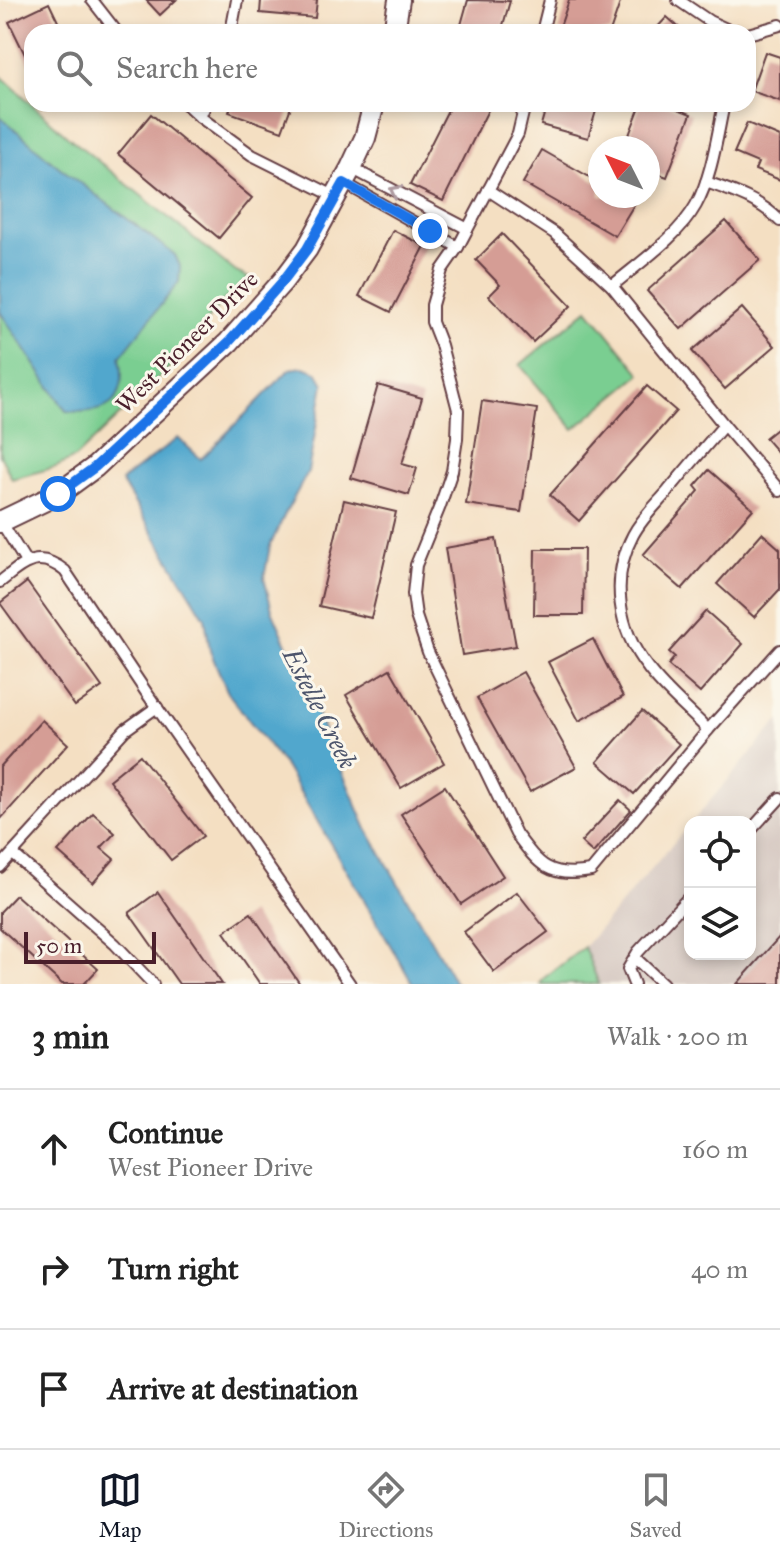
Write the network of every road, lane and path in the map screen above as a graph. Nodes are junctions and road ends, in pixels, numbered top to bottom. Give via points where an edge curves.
1 (92, 0) edge
2 (237, 0) edge
3 (399, 0) edge
4 (550, 0) edge
5 (678, 0) edge
6 (111, 24) edge
7 (232, 24) edge
8 (395, 24) edge
9 (544, 24) edge
10 (716, 24) edge
11 (780, 25) edge
12 (756, 32) edge
13 (195, 112) edge
14 (202, 112) edge
15 (372, 112) edge
16 (523, 112) edge
17 (722, 112) edge
18 (200, 117) junction
19 (706, 182) junction
20 (344, 183) junction
21 (488, 190) junction
22 (780, 221) edge
23 (466, 228) junction
24 (458, 247) junction
25 (612, 286) junction
26 (724, 425) junction
27 (780, 491) edge
28 (0, 521) edge
29 (26, 562) junction
30 (0, 582) edge
31 (780, 650) edge
32 (157, 707) junction
33 (708, 730) junction
34 (780, 798) edge
35 (756, 824) edge
36 (13, 854) junction
37 (0, 867) edge
38 (684, 902) edge
39 (635, 958) junction
40 (153, 984) edge
41 (350, 984) edge
42 (634, 984) edge
43 (663, 984) edge

1 - 6 lane
2 - 7 lane
3 - 8 street
4 - 9 lane
5 - 10 lane
11 - 12 lane
13 - 18 lane
14 - 18 lane
15 - 20 street, West Pioneer Drive
16 - 21 lane via 518,134
17 - 19 lane
18 - 20 lane via 252,155
19 - 22 lane via 741,195
19 - 25 lane via 682,224
23 -> 20 lane
20 - 24 lane
20 - 28 street, West Pioneer Drive via 299,260 229,342 95,467 58,494
21 - 23 lane
21 - 25 lane via 554,233
23 - 24 lane
24 - 33 lane via 442,270 432,305 432,322 458,410 457,439 452,471 416,565 413,594 428,652 516,834 553,872 591,871
25 - 26 lane
26 - 27 lane
26 - 33 lane via 634,532 619,588 624,622 648,669
28 - 29 lane
29 - 30 lane
29 - 32 lane via 47,561 65,571
31 - 33 lane
32 - 36 lane via 125,730
32 - 41 lane
34 - 35 lane
36 - 37 lane
36 - 40 lane
38 - 39 lane
39 - 42 lane via 628,969
39 - 43 lane

